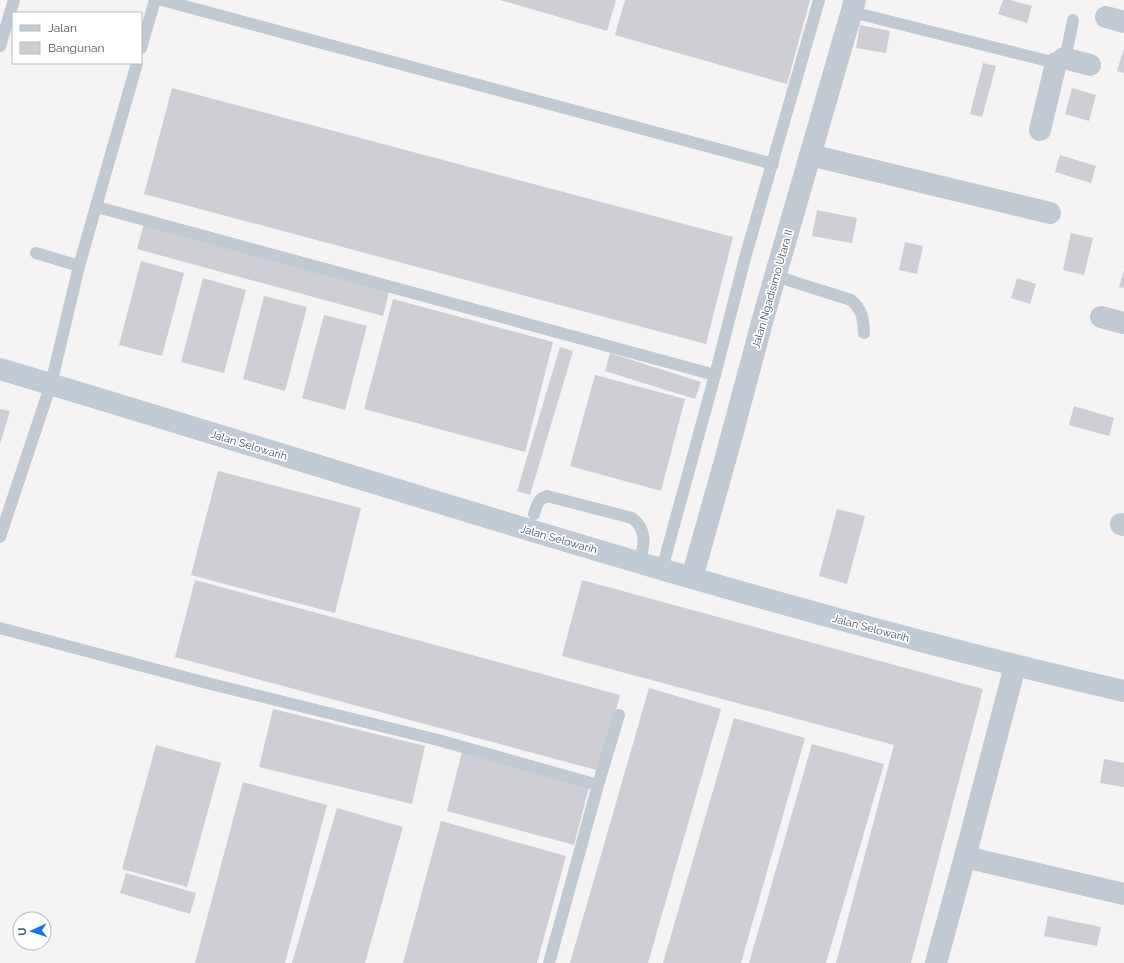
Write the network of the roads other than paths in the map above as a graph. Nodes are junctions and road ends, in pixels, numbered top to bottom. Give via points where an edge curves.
1 (14, 0) edge
2 (155, 0) edge
3 (162, 0) edge
4 (819, 0) edge
5 (854, 6) edge
6 (1073, 20) dead end
7 (142, 45) edge
8 (0, 46) edge
9 (1060, 60) junction
10 (137, 64) edge
11 (1090, 65) dead end
12 (1040, 130) dead end
13 (810, 155) junction
14 (773, 164) junction
15 (96, 207) junction
16 (1050, 212) dead end
17 (36, 254) dead end
18 (79, 266) junction
19 (775, 276) junction
20 (1101, 317) dead end
21 (1124, 323) edge
22 (864, 333) dead end
23 (0, 369) edge
24 (715, 376) junction
25 (51, 384) junction
26 (534, 514) dead end
27 (0, 537) edge
28 (640, 562) junction
29 (662, 569) junction
30 (692, 578) junction
31 (0, 628) edge
32 (1015, 666) junction
33 (1124, 691) edge
34 (619, 715) dead end
35 (598, 785) junction
36 (965, 858) junction
37 (1124, 894) edge
38 (549, 963) edge
39 (936, 963) edge

1 - 8 lane
2 - 7 lane
3 - 14 lane
4 - 14 lane
5 - 9 lane
5 - 13 street, Jalan Ngadisimo Utara II
6 - 9 lane via 1066,55
9 - 11 street
9 - 12 street
10 - 15 lane
13 - 16 street
13 - 19 street, Jalan Ngadisimo Utara II
14 - 24 lane via 745,258
15 - 18 lane
15 - 24 lane
17 - 18 lane
18 - 25 lane
19 - 22 lane via 851,300 863,315
19 - 30 street, Jalan Ngadisimo Utara II
20 - 21 street
23 - 25 main road, Jalan Selowarih
24 - 29 lane
25 - 27 lane
25 - 28 main road, Jalan Selowarih via 516,527
26 - 28 lane via 538,502 547,496 632,518 639,523 644,536
28 - 29 main road, Jalan Selowarih
29 - 30 main road, Jalan Selowarih
30 - 32 main road, Jalan Selowarih
31 - 35 lane via 438,740
32 - 33 main road, Jalan Selowarih
32 - 36 street
34 - 35 lane
35 - 38 lane
36 - 37 street
36 - 39 street

